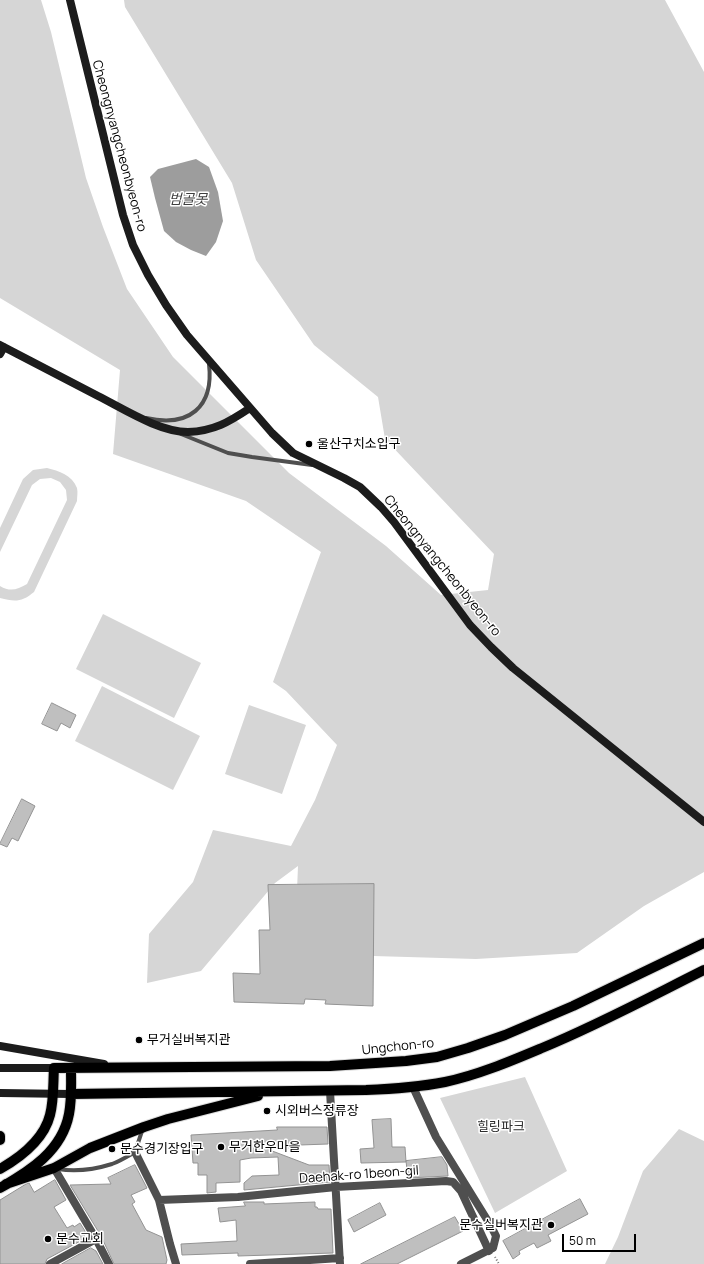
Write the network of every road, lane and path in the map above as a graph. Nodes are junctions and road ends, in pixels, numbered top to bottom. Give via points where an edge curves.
1 (70, 0) edge
2 (1, 349) edge
3 (209, 361) junction
4 (250, 408) junction
5 (134, 414) junction
6 (168, 428) junction
7 (317, 466) junction
8 (704, 822) edge
9 (702, 943) edge
10 (704, 970) edge
11 (0, 1046) edge
12 (63, 1058) junction
13 (0, 1068) edge
14 (54, 1068) junction
15 (70, 1068) junction
16 (128, 1068) junction
17 (413, 1087) junction
18 (278, 1092) junction
19 (330, 1092) junction
20 (0, 1093) edge
21 (53, 1094) junction
22 (70, 1094) junction
23 (144, 1127) junction
24 (0, 1136) edge
25 (0, 1140) edge
26 (135, 1152) junction
27 (54, 1168) junction
28 (0, 1169) edge
29 (3, 1186) edge
30 (336, 1187) junction
31 (159, 1200) junction
32 (96, 1239) junction
33 (489, 1251) junction
34 (340, 1261) edge
35 (50, 1264) edge
36 (109, 1264) edge
37 (176, 1264) edge
38 (250, 1264) edge
39 (461, 1264) edge

1 - 3 main road, Cheongnyangcheonbyeon-ro via 120,201 134,245 166,305
2 - 5 main road
3 - 4 main road, Cheongnyangcheonbyeon-ro
3 - 5 lane via 211,376 206,398 201,406 188,416 169,421
4 - 6 main road via 228,423 215,428 186,432
4 - 7 main road, Cheongnyangcheonbyeon-ro via 293,454
5 - 6 main road
6 - 7 lane via 228,453
7 - 8 main road, Cheongnyangcheonbyeon-ro via 360,487 381,507 470,624 513,668
9 - 16 main road, Ungchon-ro via 579,1003 505,1035 437,1057 330,1066
10 - 17 main road via 585,1030 518,1058 477,1073
11 - 12 main road
12 - 15 main road via 68,1061
12 - 16 main road
13 - 14 main road
14 - 15 main road, Ungchon-ro
14 - 21 main road
15 - 16 main road, Ungchon-ro
15 - 22 main road
17 - 19 main road
17 - 33 street via 436,1137 496,1236 493,1248
18 - 19 main road
18 - 22 main road
18 - 23 main road via 216,1106
19 - 30 street
20 - 21 main road
21 - 22 main road
21 - 28 main road via 46,1128 31,1146
22 - 29 main road via 66,1124 52,1149 26,1173
23 - 26 lane
23 - 27 main road via 90,1148
24 - 25 main road
26 - 27 lane via 112,1164 67,1170
26 - 31 street
27 - 29 main road
27 - 32 street
30 - 31 street, Daehak-ro 1beon-gil via 238,1197
30 - 33 street, Daehak-ro 1beon-gil via 453,1182 461,1191
30 - 34 street
31 - 37 street
32 - 35 street
32 - 36 street
33 - 39 street
34 - 38 street

